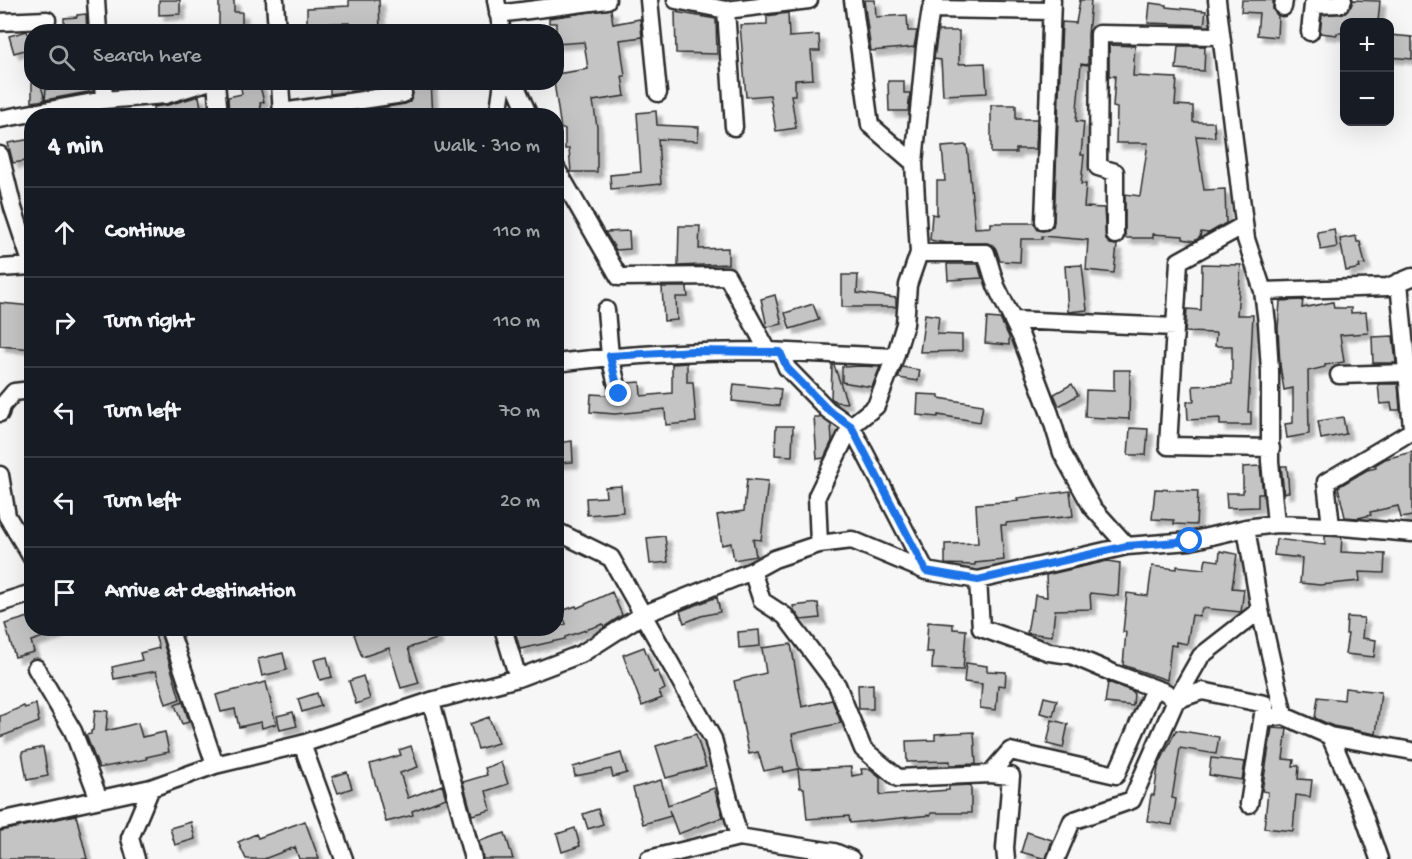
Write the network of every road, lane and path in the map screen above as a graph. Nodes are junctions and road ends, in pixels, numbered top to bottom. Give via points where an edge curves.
1 (96, 0) edge
2 (275, 0) edge
3 (607, 0) edge
4 (649, 0) edge
5 (676, 0) edge
6 (810, 0) edge
7 (853, 0) edge
8 (1217, 0) edge
9 (1343, 0) edge
10 (933, 5) edge
11 (1051, 6) edge
12 (497, 7) edge
13 (726, 10) junction
14 (47, 20) dead end
15 (0, 22) edge
16 (98, 24) edge
17 (276, 24) edge
18 (500, 24) edge
19 (1310, 32) dead end
20 (1220, 36) junction
21 (103, 90) edge
22 (181, 90) edge
23 (217, 90) edge
24 (280, 90) edge
25 (502, 90) edge
26 (518, 90) edge
27 (658, 93) dead end
28 (403, 94) dead end
29 (104, 100) junction
30 (60, 108) edge
31 (218, 108) edge
32 (282, 108) edge
33 (318, 108) edge
34 (499, 108) edge
35 (525, 108) edge
36 (24, 115) edge
37 (0, 119) edge
38 (734, 127) dead end
39 (0, 155) edge
40 (914, 163) junction
41 (564, 182) edge
42 (7, 209) edge
43 (1044, 221) dead end
44 (1244, 225) junction
45 (1115, 235) dead end
46 (24, 247) edge
47 (919, 253) junction
48 (24, 266) edge
49 (0, 268) edge
50 (1405, 279) edge
51 (1263, 291) junction
52 (606, 310) dead end
53 (1013, 320) junction
54 (1175, 327) junction
55 (774, 351) junction
56 (610, 356) junction
57 (896, 357) junction
58 (564, 362) edge
59 (1407, 373) junction
60 (1339, 375) dead end
61 (24, 391) edge
62 (7, 394) edge
63 (619, 394) dead end
64 (0, 413) edge
65 (851, 426) junction
66 (1409, 435) edge
67 (1270, 448) junction
68 (0, 475) edge
69 (3, 512) edge
70 (1276, 524) junction
71 (1331, 526) junction
72 (1246, 528) junction
73 (1412, 533) edge
74 (564, 535) edge
75 (819, 544) junction
76 (24, 545) edge
77 (1127, 546) junction
78 (926, 571) junction
79 (752, 572) junction
80 (978, 580) junction
81 (24, 596) edge
82 (0, 603) edge
83 (1260, 610) junction
84 (642, 615) junction
85 (172, 636) edge
86 (505, 636) edge
87 (36, 668) dead end
88 (518, 678) junction
89 (1154, 689) junction
90 (1176, 700) junction
91 (431, 701) junction
92 (1265, 704) junction
93 (1284, 716) junction
94 (1330, 736) junction
95 (302, 744) junction
96 (1412, 751) edge
97 (215, 765) junction
98 (990, 774) junction
99 (151, 788) junction
100 (99, 799) junction
101 (1249, 804) dead end
102 (0, 820) edge
103 (739, 837) junction
104 (136, 859) edge
105 (344, 859) edge
106 (473, 859) edge
107 (649, 859) edge
108 (851, 859) edge
109 (1006, 859) edge
110 (1056, 859) edge
111 (1378, 859) edge

1 - 16 street
2 - 17 street
3 - 12 street
4 - 27 street
5 - 13 street
6 - 13 street
7 - 40 street via 870,125
8 - 20 street
9 - 19 street via 1340,4 1313,5
10 - 11 street
10 - 40 street
11 - 43 street
12 - 18 street
13 - 38 street
14 - 15 street
20 - 44 street
20 - 45 street via 1099,34 1098,167 1115,172
21 - 29 street
22 - 29 street
23 - 31 street
24 - 32 street
25 - 34 street
26 - 35 street
28 - 33 street
29 - 30 street
36 - 37 street
39 - 42 street
40 - 47 street
41 - 55 street via 619,277 727,276
42 - 46 street
44 - 51 street
44 - 54 street via 1179,261
47 - 53 street via 986,253 996,286
47 - 57 street via 908,285 905,324
48 - 49 street
50 - 51 street via 1388,287
50 - 59 street
51 - 67 street
52 - 56 street
53 - 54 street
53 - 77 street via 1076,481 1092,507
54 - 67 street via 1168,446
55 - 56 street
55 - 57 street
55 - 65 street via 828,410
56 - 58 street
56 - 63 street
57 - 65 street via 876,406
59 - 60 street
59 - 66 street
61 - 62 street
62 - 64 street
65 - 75 street via 817,496
65 - 78 street
66 - 71 street via 1326,482
67 - 70 street
68 - 69 street
69 - 76 street
70 - 71 street
70 - 72 street
71 - 73 street
72 - 77 street via 1190,541
72 - 83 street
74 - 84 street via 611,558
75 - 78 street via 852,540
75 - 79 street via 774,559
77 - 80 street
78 - 80 street
79 - 84 street
79 - 98 street via 762,601 785,616 837,685 863,749 898,778
80 - 89 street via 981,628 1049,652 1071,655
81 - 82 street
83 - 90 street via 1201,656
83 - 93 street
84 - 88 street via 581,654
84 - 103 street via 713,739
85 - 97 street
86 - 88 street
87 - 100 street via 73,731
88 - 91 street
89 - 90 street
89 - 98 street via 1116,775 1011,751
90 - 92 street via 1202,692
90 - 110 street via 1132,800 1072,822
91 - 95 street
91 - 106 street
92 - 93 street via 1265,718
92 - 101 street
93 - 94 street
94 - 96 street
94 - 111 street
95 - 97 street
95 - 105 street
97 - 99 street
98 - 109 street via 1011,776
99 - 100 street
99 - 104 street via 130,838
100 - 102 street
103 - 107 street
103 - 108 street via 834,852

